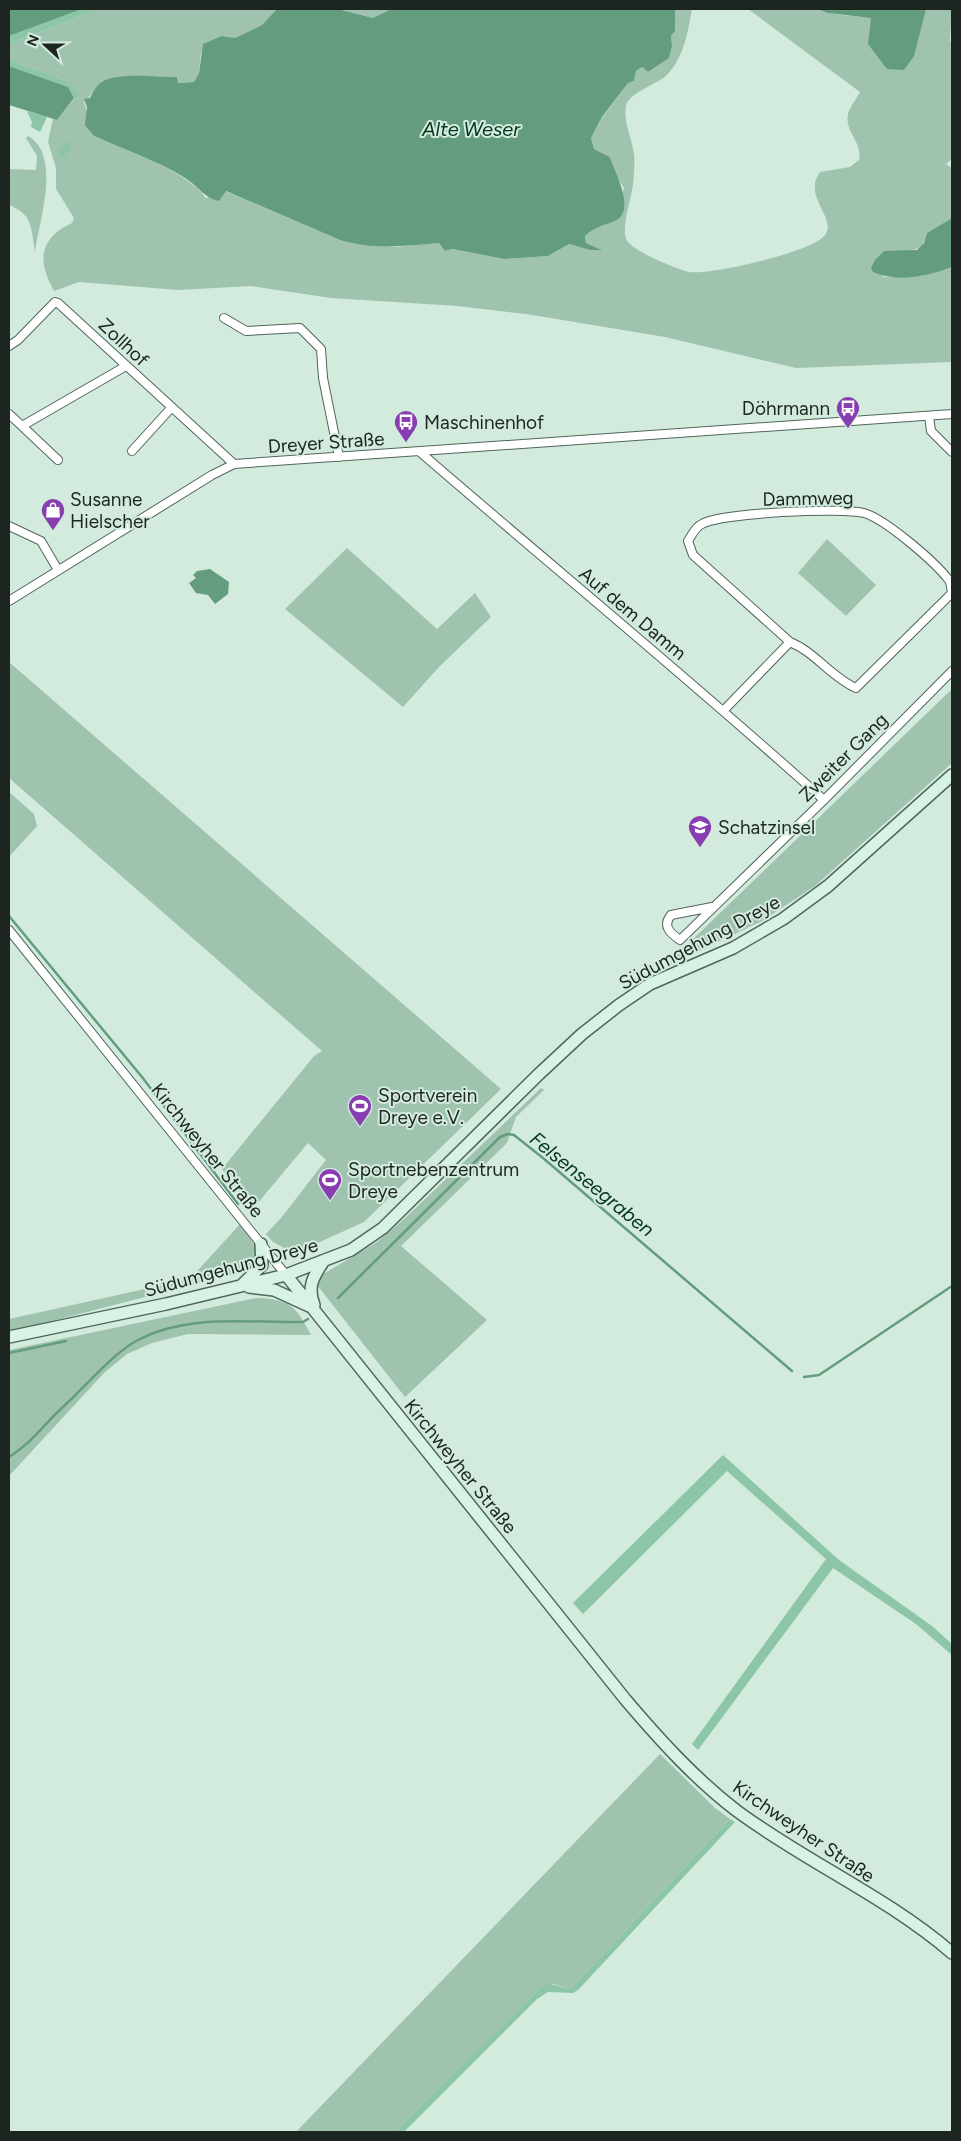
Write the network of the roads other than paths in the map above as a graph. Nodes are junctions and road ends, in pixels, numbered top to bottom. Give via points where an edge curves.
1 (224, 318) dead end
2 (9, 346) edge
3 (126, 366) junction
4 (172, 407) junction
5 (9, 414) edge
6 (952, 414) edge
7 (928, 416) junction
8 (22, 426) junction
9 (132, 451) dead end
10 (420, 452) junction
11 (952, 452) edge
12 (339, 457) junction
13 (58, 460) dead end
14 (234, 464) junction
15 (9, 526) edge
16 (58, 570) junction
17 (9, 601) edge
18 (790, 642) junction
19 (952, 671) edge
20 (724, 710) junction
21 (952, 776) edge
22 (824, 800) junction
23 (712, 907) junction
24 (9, 930) edge
25 (261, 1244) junction
26 (323, 1262) junction
27 (286, 1275) junction
28 (237, 1286) junction
29 (315, 1309) junction
30 (9, 1337) edge
31 (952, 1954) edge

1 - 12 street via 246,331 300,328 321,349 323,378
2 - 3 street, Zollhof via 54,302
3 - 4 street, Zollhof
3 - 8 street
4 - 9 street
4 - 14 street, Zollhof
5 - 8 street
6 - 7 street, Dreyer Straße
7 - 10 street, Dreyer Straße
7 - 11 street via 931,431
8 - 13 street
10 - 12 street, Dreyer Straße
10 - 20 street, Auf dem Damm
12 - 14 street, Dreyer Straße
14 - 16 street, Dreyer Straße
15 - 16 street via 41,541
16 - 17 street, Dreyer Straße
18 - 18 street, Dammweg via 693,555 688,541 695,529 703,523 728,517 798,511 864,513 899,534 949,580 952,593 856,688 845,683 804,648
18 - 20 street
19 - 22 street, Zweiter Gang
20 - 22 street, Auf dem Damm
21 - 26 main road, Südumgehung Dreye via 835,879 783,920 733,948 650,984 619,1004 546,1068 383,1228 351,1250
22 - 23 street, Zweiter Gang
23 - 23 street, Zweiter Gang via 680,940 667,927 666,921 671,915
24 - 25 street, Kirchweyher Straße
25 - 27 street, Kirchweyher Straße
25 - 28 main road via 262,1265
26 - 27 main road, Südumgehung Dreye
26 - 29 main road via 310,1282
27 - 28 main road, Südumgehung Dreye
27 - 29 main road, Kirchweyher Straße
28 - 29 main road via 274,1290
28 - 30 main road, Südumgehung Dreye
29 - 31 main road, Kirchweyher Straße via 619,1692 674,1754 737,1810 884,1904

